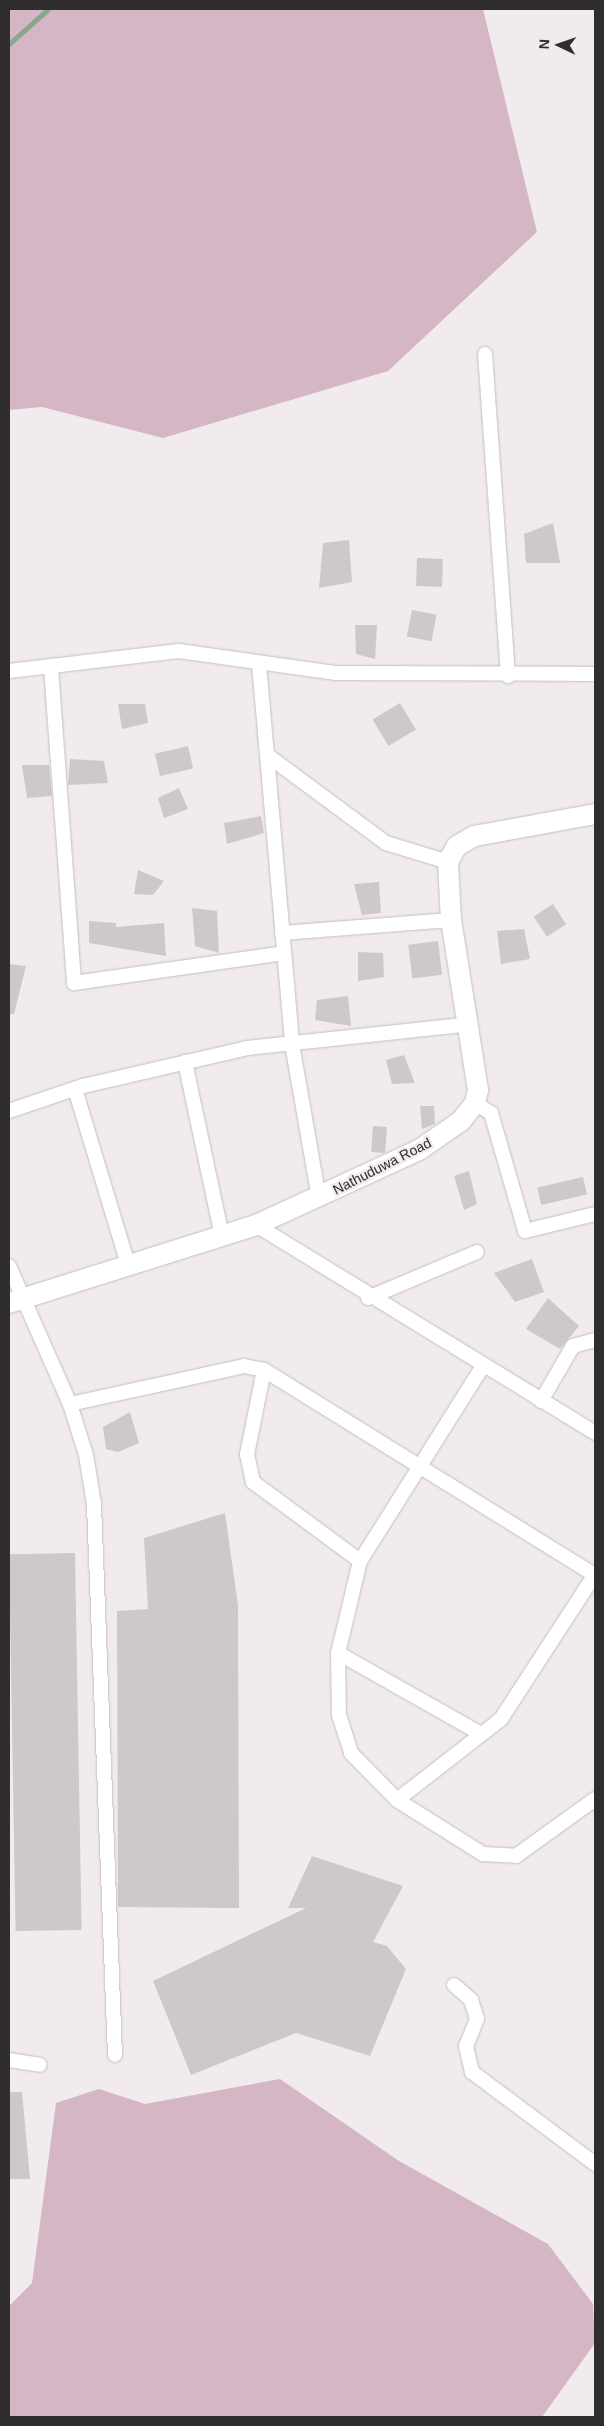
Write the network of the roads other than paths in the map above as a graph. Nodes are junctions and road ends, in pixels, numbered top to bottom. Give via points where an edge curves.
1 (485, 354) dead end
2 (259, 664) junction
3 (50, 668) junction
4 (9, 671) edge
5 (595, 674) edge
6 (508, 676) junction
7 (267, 755) junction
8 (595, 814) edge
9 (448, 862) junction
10 (451, 920) junction
11 (282, 933) junction
12 (284, 953) junction
13 (470, 1024) junction
14 (292, 1044) junction
15 (185, 1062) junction
16 (74, 1089) junction
17 (475, 1103) junction
18 (9, 1111) edge
19 (320, 1198) junction
20 (595, 1214) edge
21 (256, 1225) junction
22 (222, 1236) junction
23 (477, 1252) dead end
24 (9, 1266) edge
25 (129, 1268) junction
26 (368, 1298) junction
27 (17, 1300) edge
28 (595, 1340) edge
29 (484, 1366) junction
30 (264, 1370) junction
31 (541, 1401) junction
32 (70, 1404) junction
33 (595, 1433) edge
34 (417, 1466) junction
35 (360, 1562) junction
36 (595, 1575) edge
37 (338, 1653) junction
38 (481, 1734) junction
39 (595, 1799) edge
40 (397, 1800) junction
41 (454, 1985) dead end
42 (115, 2055) dead end
43 (9, 2060) edge
44 (40, 2065) dead end
45 (595, 2164) edge

1 - 6 street
2 - 3 street via 179,651
2 - 6 street via 336,673
2 - 7 street
3 - 4 street
3 - 12 street via 74,983
5 - 6 street
7 - 9 street via 386,843
7 - 11 street
8 - 9 street via 474,836 457,846
9 - 10 street
10 - 11 street
10 - 13 street
11 - 12 street
12 - 14 street
13 - 14 street
13 - 17 street via 478,1090
14 - 15 street via 247,1048
14 - 19 street
15 - 16 street
15 - 22 street
16 - 18 street
16 - 25 street
17 - 19 street, Nathuduwa Road via 460,1121 419,1150
17 - 20 street via 491,1114 525,1231
19 - 21 street, Nathuduwa Road
21 - 22 street, Nathuduwa Road
21 - 26 street
22 - 25 street, Nathuduwa Road
23 - 26 street
24 - 27 street
25 - 27 street, Nathuduwa Road
26 - 29 street
27 - 32 street
28 - 31 street via 573,1346
29 - 31 street
29 - 34 street
30 - 32 street via 244,1366
30 - 34 street
30 - 35 street via 247,1454 253,1482
31 - 33 street
32 - 42 street via 86,1455 94,1504
34 - 35 street
34 - 36 street
35 - 37 street
36 - 38 street via 501,1718
37 - 38 street
37 - 40 street via 339,1715 351,1753
38 - 40 street
39 - 40 street via 516,1856 483,1854
41 - 45 street via 471,2000 477,2019 466,2046 472,2072
43 - 44 street

